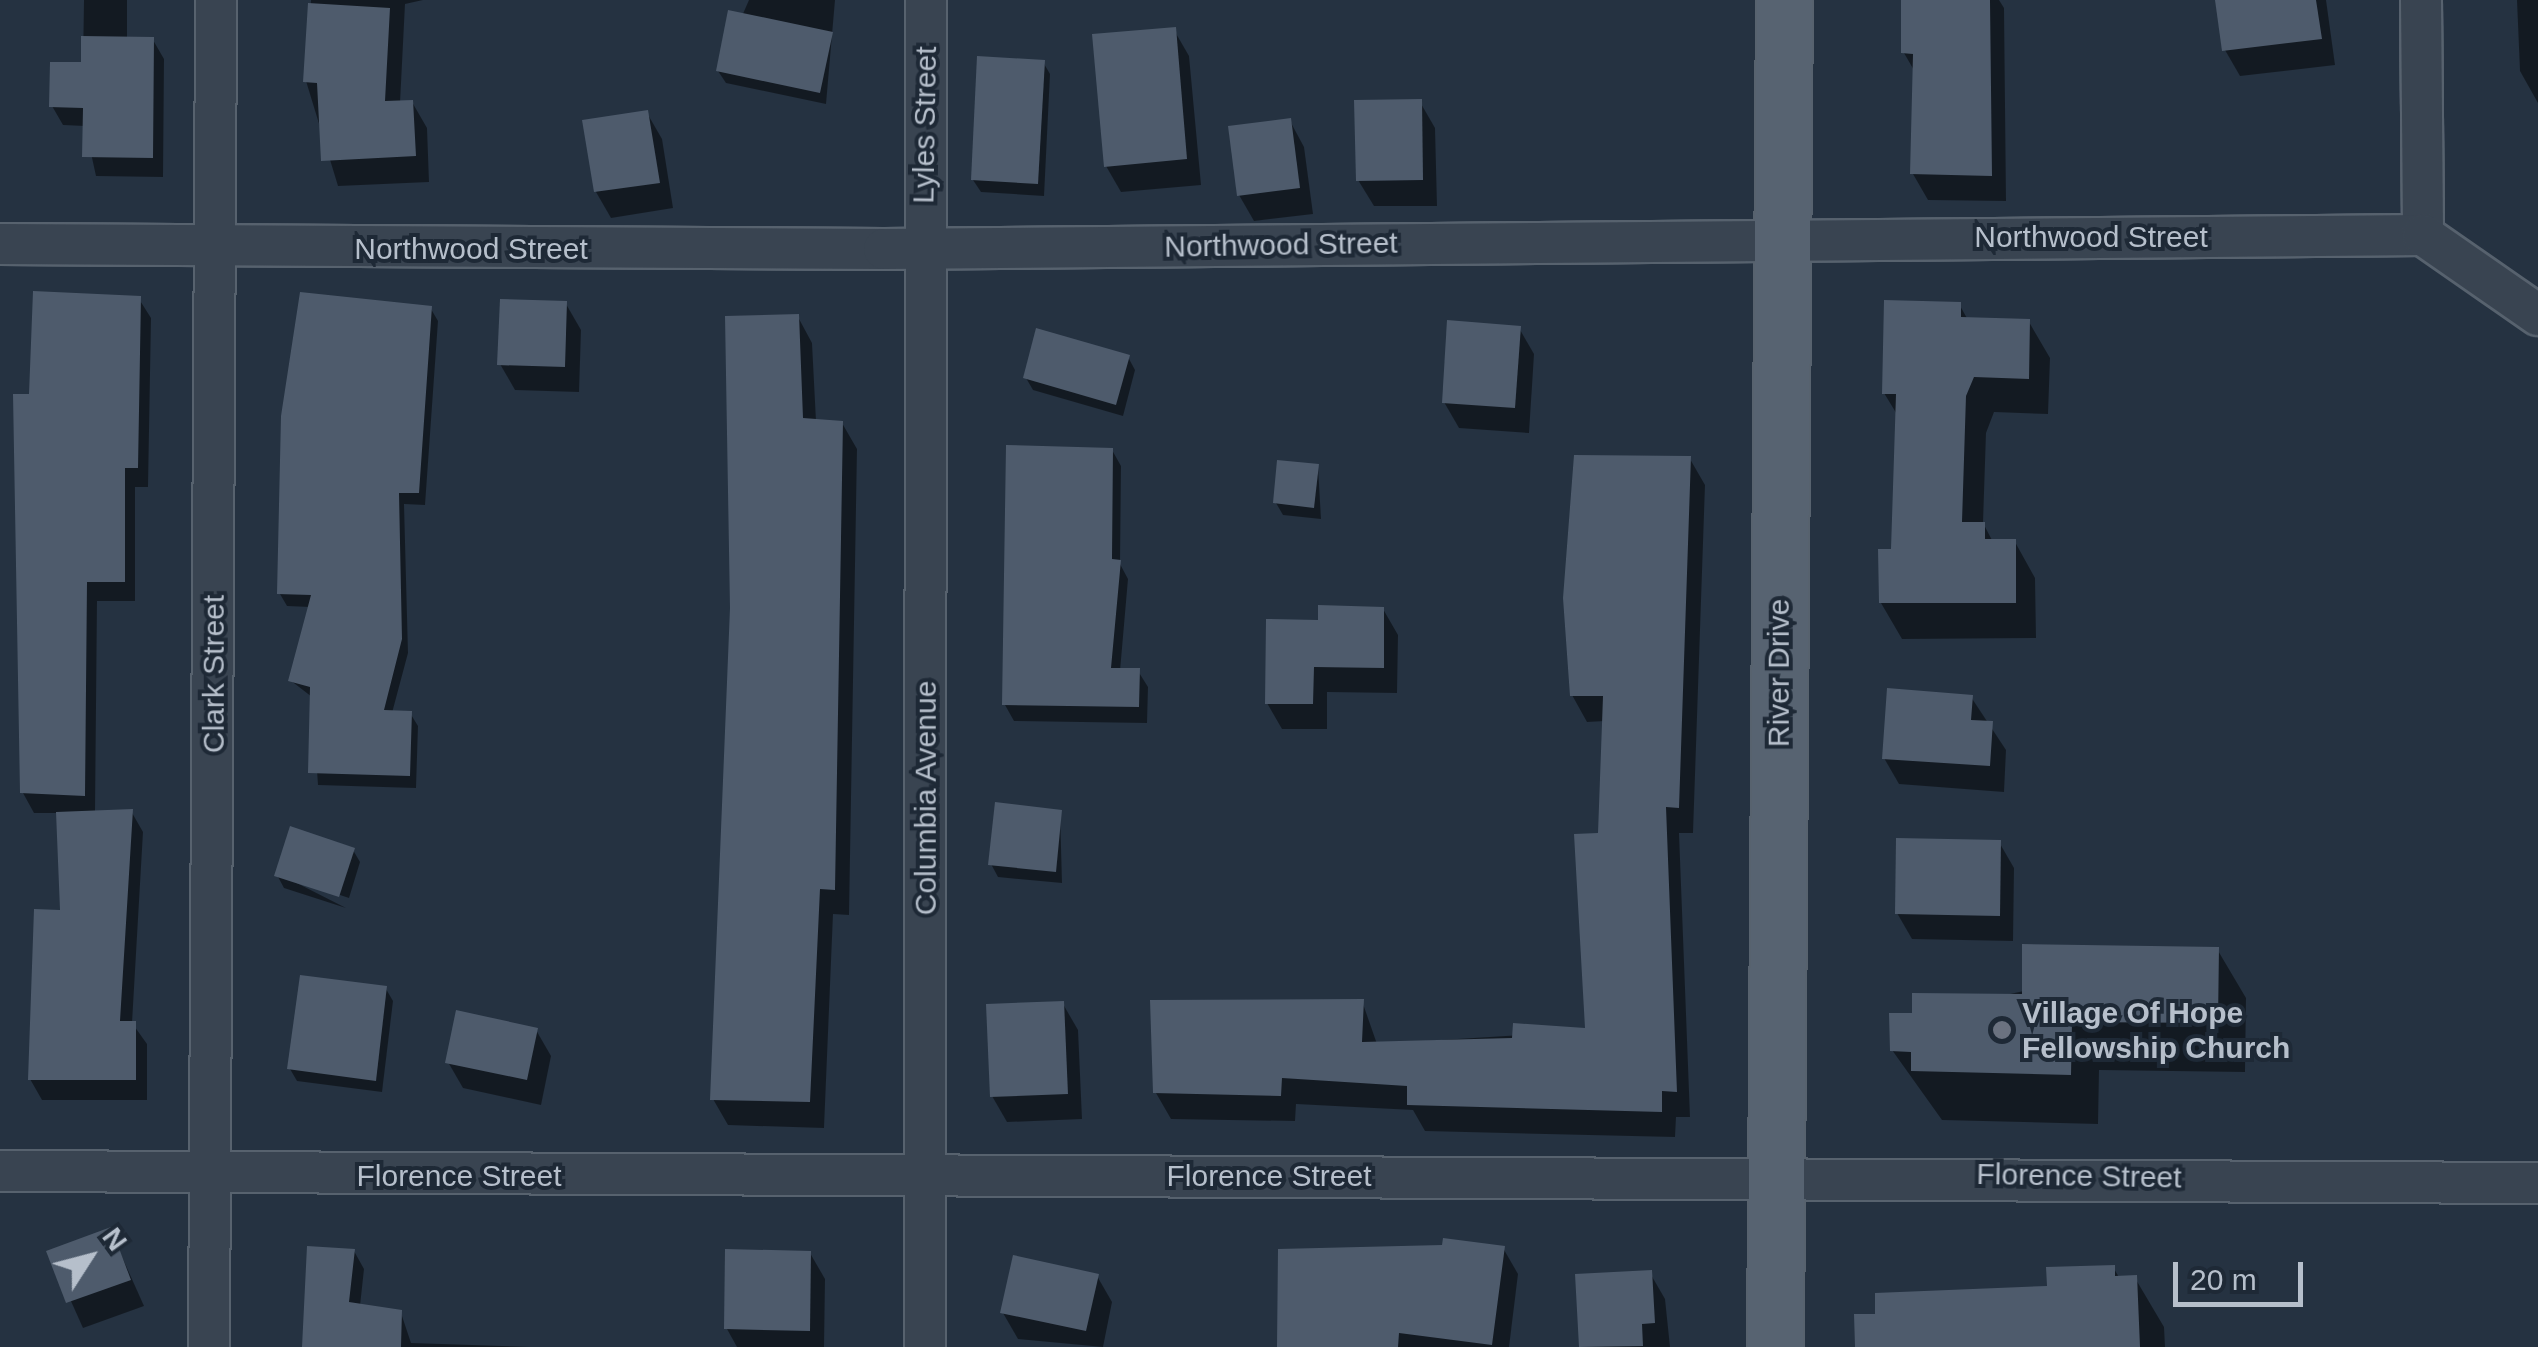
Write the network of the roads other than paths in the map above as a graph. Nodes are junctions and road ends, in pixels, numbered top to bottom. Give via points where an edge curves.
1 (216, 0) edge
2 (926, 0) edge
3 (1784, 0) edge
4 (2421, 0) edge
5 (2423, 236) junction
6 (1782, 239) junction
7 (0, 244) edge
8 (216, 249) junction
9 (923, 249) junction
10 (2538, 315) edge
11 (0, 1171) edge
12 (1776, 1172) junction
13 (211, 1174) junction
14 (928, 1178) junction
15 (2538, 1183) edge
16 (208, 1347) edge
17 (925, 1347) edge
18 (1775, 1347) edge

1 - 8 street, Clark Street
2 - 9 street, Lyles Street
3 - 6 main road, River Drive
4 - 5 street
5 - 6 street, Northwood Street
5 - 10 street
6 - 9 street, Northwood Street
6 - 12 main road, River Drive
7 - 8 street, Northwood Street
8 - 9 street, Northwood Street
8 - 13 street, Clark Street
9 - 14 street, Columbia Avenue
11 - 13 street, Florence Street
12 - 14 street, Florence Street
12 - 15 street, Florence Street
12 - 18 main road, River Drive
13 - 14 street, Florence Street
13 - 16 street, Clark Street
14 - 17 street, Columbia Avenue

